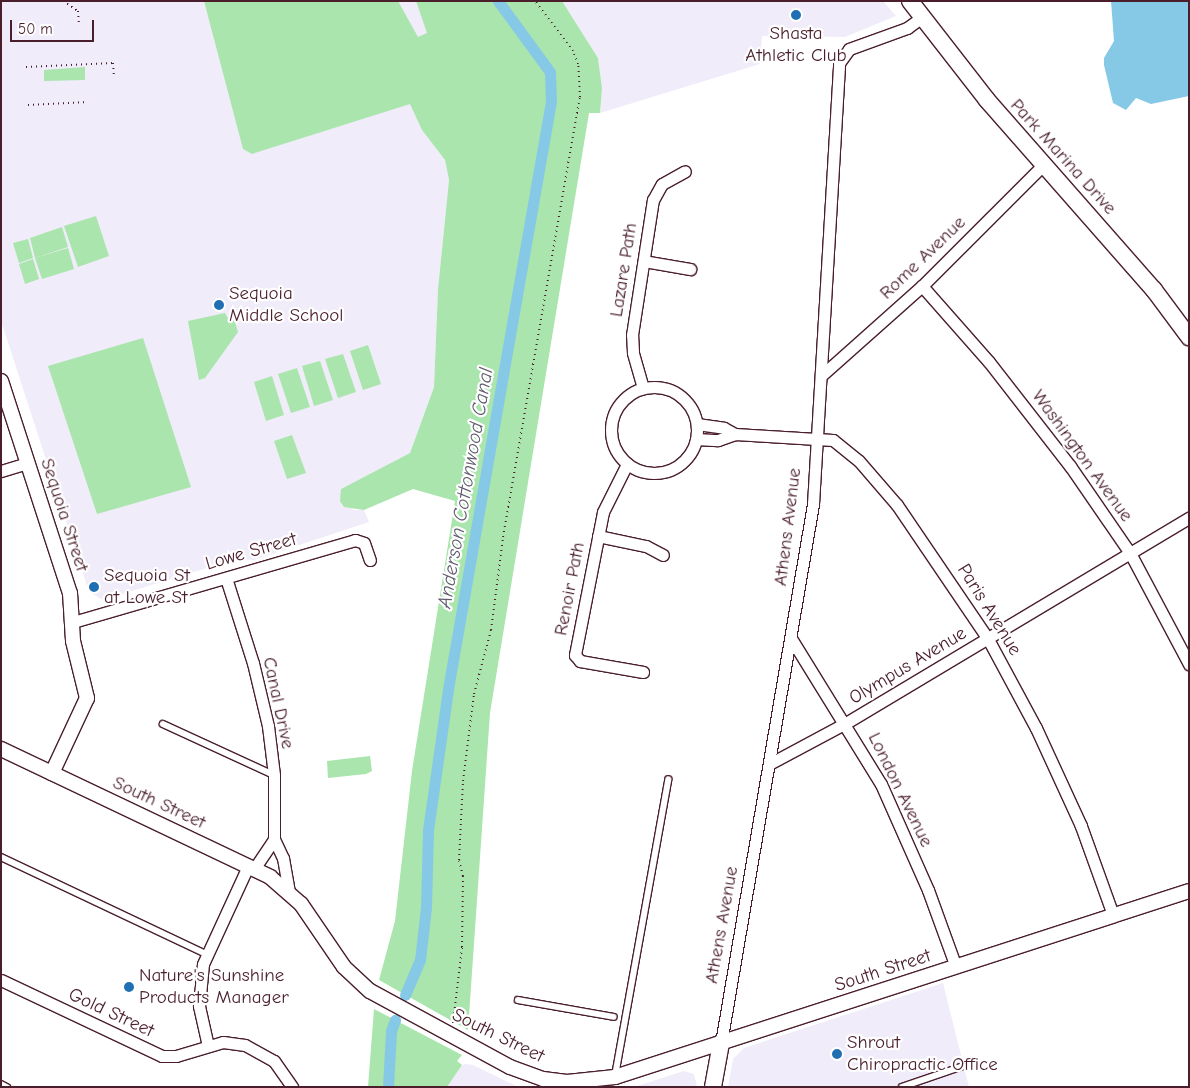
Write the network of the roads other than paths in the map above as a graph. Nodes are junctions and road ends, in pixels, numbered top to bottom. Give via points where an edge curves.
1 (910, 1) edge
2 (922, 17) junction
3 (1044, 164) junction
4 (685, 171) dead end
5 (644, 261) junction
6 (690, 268) dead end
7 (922, 286) junction
8 (1189, 337) edge
9 (822, 374) junction
10 (1, 381) edge
11 (642, 388) junction
12 (697, 424) junction
13 (736, 434) junction
14 (696, 439) junction
15 (818, 439) junction
16 (28, 463) junction
17 (627, 464) junction
18 (1, 471) edge
19 (1189, 518) edge
20 (598, 536) junction
21 (1130, 553) junction
22 (663, 555) dead end
23 (370, 560) dead end
24 (226, 578) junction
25 (73, 622) junction
26 (988, 639) junction
27 (792, 640) junction
28 (1189, 664) edge
29 (643, 672) dead end
30 (846, 723) junction
31 (163, 724) dead end
32 (1, 749) edge
33 (771, 762) junction
34 (52, 773) junction
35 (274, 775) junction
36 (668, 780) dead end
37 (274, 839) junction
38 (1, 857) edge
39 (251, 868) junction
40 (1189, 891) edge
41 (289, 892) junction
42 (1113, 915) junction
43 (206, 954) junction
44 (956, 967) junction
45 (1, 980) edge
46 (518, 1000) dead end
47 (614, 1018) dead end
48 (721, 1043) junction
49 (208, 1046) junction
50 (972, 1063) dead end
51 (615, 1078) junction
52 (1, 1084) edge
53 (7, 1087) edge
54 (292, 1087) edge
55 (713, 1087) edge
56 (902, 1087) edge

1 - 2 main road, Park Marina Drive
2 - 3 main road, Park Marina Drive via 986,100
2 - 9 street, Athens Avenue via 907,28 849,49 839,63
3 - 7 street, Rome Avenue
3 - 8 main road, Park Marina Drive via 1154,290
4 - 5 street, Lazare Path via 667,180 655,195
5 - 6 street
5 - 11 street, Lazare Path via 632,335 632,352
7 - 9 street, Rome Avenue
7 - 21 street, Washington Avenue via 1050,437
9 - 15 street, Athens Avenue
10 - 16 street, Sequoia Street
11 - 12 street via 662,388 680,396 692,410
11 - 17 street via 622,400 611,422 613,445
12 - 13 street, Paris Avenue via 724,428
12 - 14 street
13 - 14 street, Paris Avenue via 718,440
13 - 15 street, Paris Avenue
14 - 17 street via 688,457 664,472 644,472
15 - 26 street, Paris Avenue via 834,440 859,462 897,505
15 - 27 street, Athens Avenue via 808,546
16 - 18 street
16 - 25 street, Sequoia Street via 70,593
17 - 20 street, Renoir Path via 606,502
19 - 21 street, Olympus Avenue
20 - 22 street via 646,546
20 - 29 street, Renoir Path via 575,654 580,661
21 - 26 street, Olympus Avenue
21 - 28 street, Washington Avenue
23 - 24 street, Lowe Street via 364,543 355,540
24 - 25 street, Lowe Street
24 - 35 street, Canal Drive via 262,697
25 - 34 street, Sequoia Street via 72,641 87,698
26 - 30 street, Olympus Avenue
26 - 42 street, Paris Avenue via 1036,728 1081,826
27 - 30 street, London Avenue
27 - 33 street, Athens Avenue
30 - 33 street, Olympus Avenue
30 - 44 street, London Avenue via 899,821
31 - 35 lane
32 - 34 street, South Street
33 - 48 street, Athens Avenue
34 - 39 street, South Street
35 - 37 street, Canal Drive
36 - 51 lane
37 - 39 street
37 - 41 street, Canal Drive via 284,858
38 - 43 lane
39 - 41 street, South Street
39 - 43 street
40 - 42 street, South Street
41 - 51 street, South Street via 308,912 344,967 381,998 510,1067 542,1079 586,1082
42 - 44 street, South Street
43 - 49 street via 198,1001
44 - 48 street, South Street
45 - 49 street, Gold Street via 162,1056 176,1056
46 - 47 lane
48 - 51 street, South Street
48 - 55 main road, Athens Avenue
49 - 54 street via 227,1041 255,1048 278,1065
50 - 56 lane
52 - 53 lane

